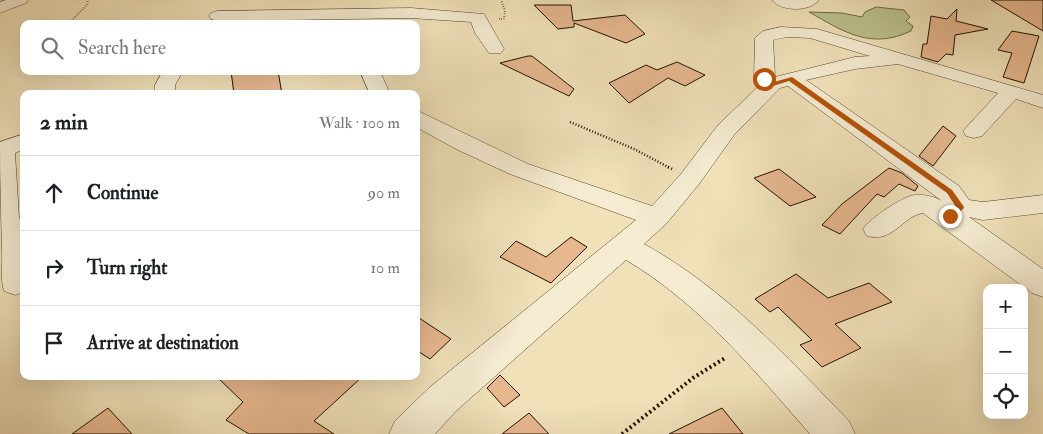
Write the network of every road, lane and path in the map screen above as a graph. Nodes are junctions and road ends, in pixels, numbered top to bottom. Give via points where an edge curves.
1 (20, 0) edge
2 (88, 0) edge
3 (232, 0) edge
4 (501, 0) edge
5 (780, 0) edge
6 (811, 0) edge
7 (0, 8) edge
8 (504, 19) dead end
9 (72, 20) edge
10 (213, 20) edge
11 (341, 20) edge
12 (495, 49) dead end
13 (895, 58) junction
14 (171, 75) edge
15 (372, 75) edge
16 (782, 81) junction
17 (165, 90) edge
18 (378, 90) edge
19 (1012, 91) junction
20 (1043, 102) edge
21 (420, 119) edge
22 (570, 122) dead end
23 (974, 131) dead end
24 (11, 145) edge
25 (690, 179) junction
26 (1043, 204) edge
27 (955, 212) junction
28 (656, 218) junction
29 (877, 229) dead end
30 (625, 246) junction
31 (15, 283) dead end
32 (1043, 285) edge
33 (754, 346) junction
34 (409, 434) edge
35 (622, 434) edge
36 (835, 434) edge

1 - 7 street
2 - 9 path
3 - 10 street
4 - 8 path
5 - 6 street via 796,5
10 - 11 street
11 - 12 street via 442,14 478,18
13 - 16 street via 855,63
13 - 16 street via 811,33 785,31 764,38 764,79
13 - 19 street
14 - 17 street
15 - 18 street
16 - 25 street via 726,130
16 - 27 street via 943,186 950,192
19 - 20 street
19 - 23 street
21 - 28 street via 462,144 520,169
22 - 25 path via 634,149
24 - 31 street via 2,152 5,219 17,242
25 - 28 street
26 - 27 street
27 - 29 street via 916,204
27 - 32 street
28 - 30 street
30 - 33 street via 670,273
30 - 34 street via 443,399
33 - 35 path via 723,359 693,378
33 - 36 street

